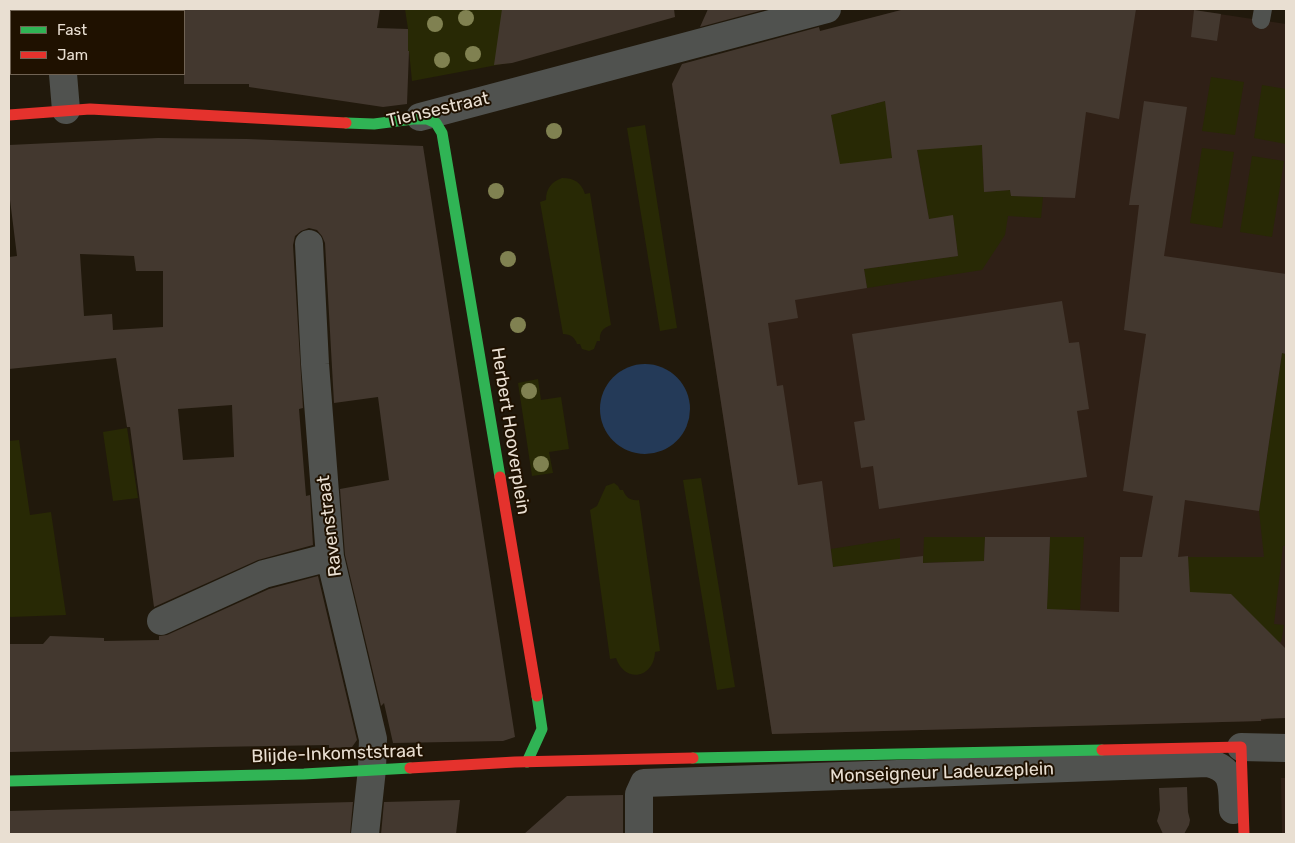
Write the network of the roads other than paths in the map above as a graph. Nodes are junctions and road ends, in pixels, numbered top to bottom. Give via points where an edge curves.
1 (827, 9) edge
2 (63, 75) edge
3 (66, 110) junction
4 (9, 115) edge
5 (420, 117) junction
6 (309, 244) dead end
7 (330, 557) junction
8 (161, 621) dead end
9 (1242, 747) junction
10 (1286, 748) edge
11 (666, 759) joint
12 (527, 762) junction
13 (372, 769) junction
14 (9, 781) edge
15 (365, 834) edge
16 (639, 834) edge
17 (1234, 834) edge
18 (1244, 834) edge

1 - 5 street, Tiensestraat
2 - 3 street
3 - 4 street, Tiensestraat
3 - 5 street, Tiensestraat via 374,124
5 - 12 street, Herbert Hooverplein via 432,120 443,135 542,729
6 - 7 street, Ravenstraat
7 - 8 street via 264,574
7 - 13 street, Ravenstraat via 373,739
9 - 10 street
9 - 11 street, Monseigneur Ladeuzeplein
9 - 18 street
11 - 12 street, Blijde-Inkomststraat
12 - 13 street, Blijde-Inkomststraat
13 - 14 street, Blijde-Inkomststraat via 304,774
13 - 15 street, Ravenstraat
16 - 17 street, Monseigneur Ladeuzeplein via 639,794 644,783 1208,763 1223,768 1231,780

